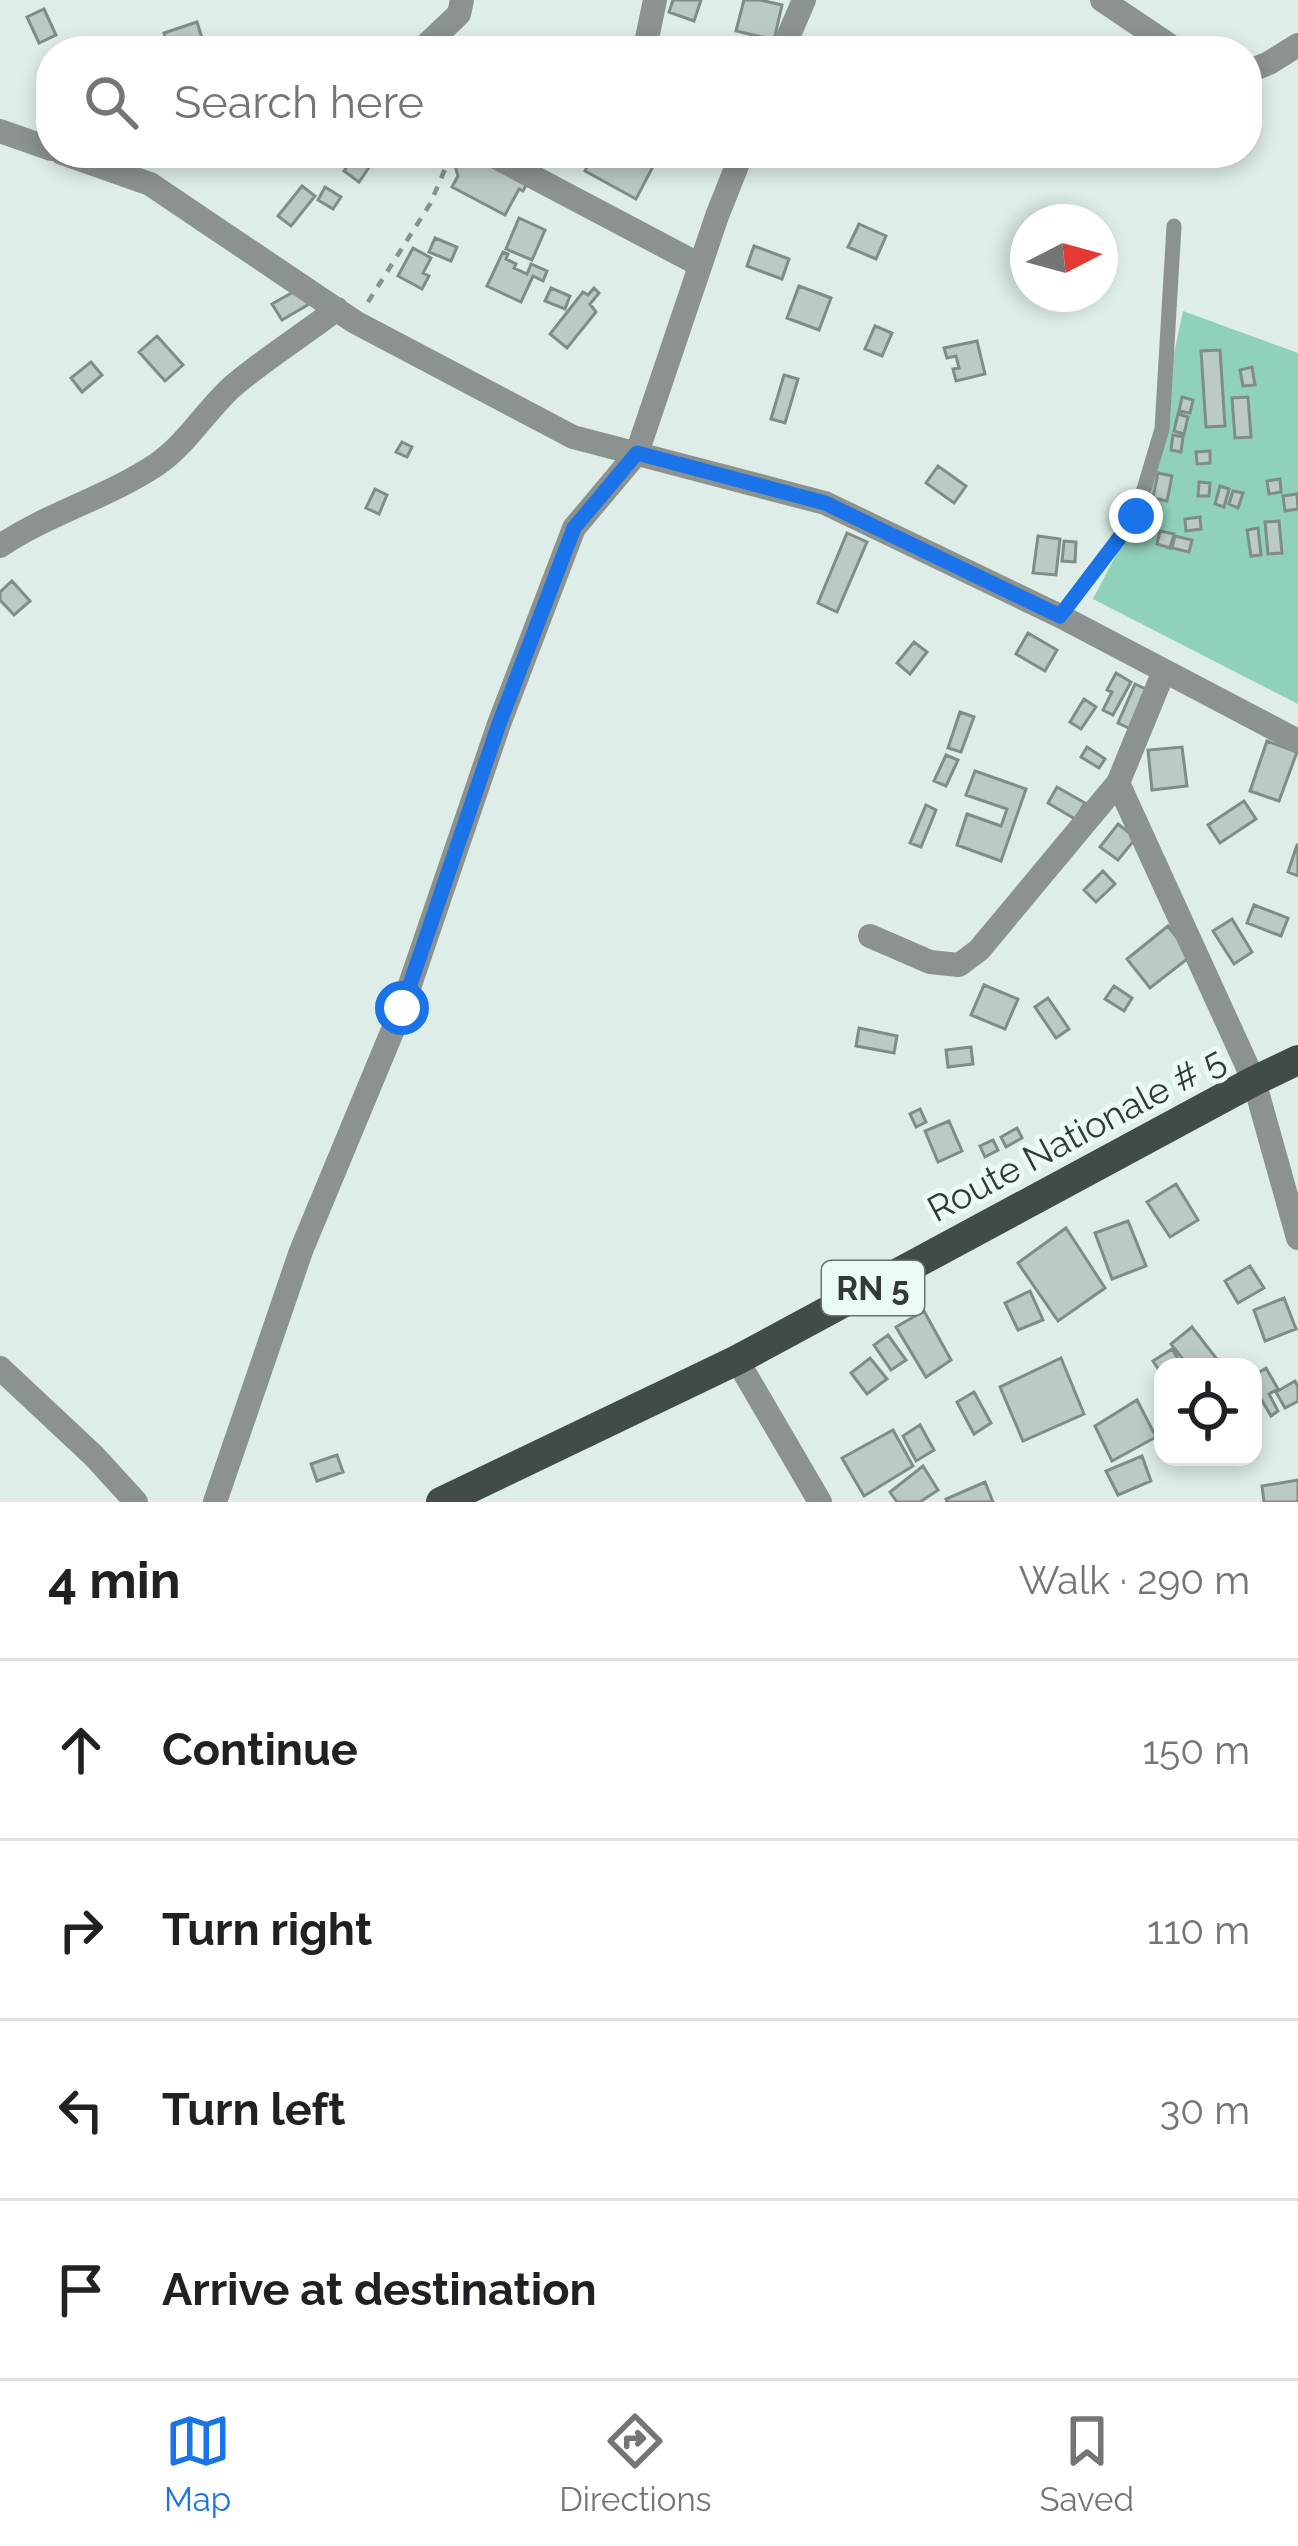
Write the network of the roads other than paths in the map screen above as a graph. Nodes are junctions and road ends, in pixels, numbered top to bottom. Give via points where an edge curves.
1 (462, 0) edge
2 (655, 0) edge
3 (804, 0) edge
4 (1102, 0) edge
5 (436, 36) edge
6 (648, 36) edge
7 (788, 36) edge
8 (1156, 36) edge
9 (1298, 45) edge
10 (1262, 66) edge
11 (0, 131) edge
12 (36, 144) edge
13 (105, 168) edge
14 (516, 168) edge
15 (736, 168) edge
16 (1174, 226) dead end
17 (700, 265) junction
18 (346, 315) junction
19 (637, 453) junction
20 (0, 546) edge
21 (1060, 616) junction
22 (1165, 671) junction
23 (1298, 741) edge
24 (1118, 783) junction
25 (870, 936) dead end
26 (1298, 1060) edge
27 (1254, 1082) junction
28 (1298, 1238) edge
29 (737, 1360) junction
30 (0, 1368) edge
31 (136, 1502) edge
32 (215, 1502) edge
33 (441, 1502) edge
34 (820, 1502) edge

1 - 5 street
2 - 6 street
3 - 7 street
4 - 8 street
9 - 10 street
11 - 12 street
13 - 18 street via 150,184
14 - 17 street
15 - 17 street
16 - 21 lane via 1162,429 1136,516
17 - 19 street
18 - 19 street via 572,437
18 - 20 street via 231,388 159,463
19 - 21 street via 825,503
19 - 32 street via 574,528 402,1008 301,1251
21 - 22 street
22 - 23 street
22 - 24 street
24 - 25 street via 959,964 930,962
24 - 27 street
26 - 27 main road, Route Nationale # 5 / RN 5
27 - 28 street
27 - 29 main road, Route Nationale # 5 / RN 5
29 - 33 main road, Route Nationale # 5 / RN 5
29 - 34 street
30 - 31 street

